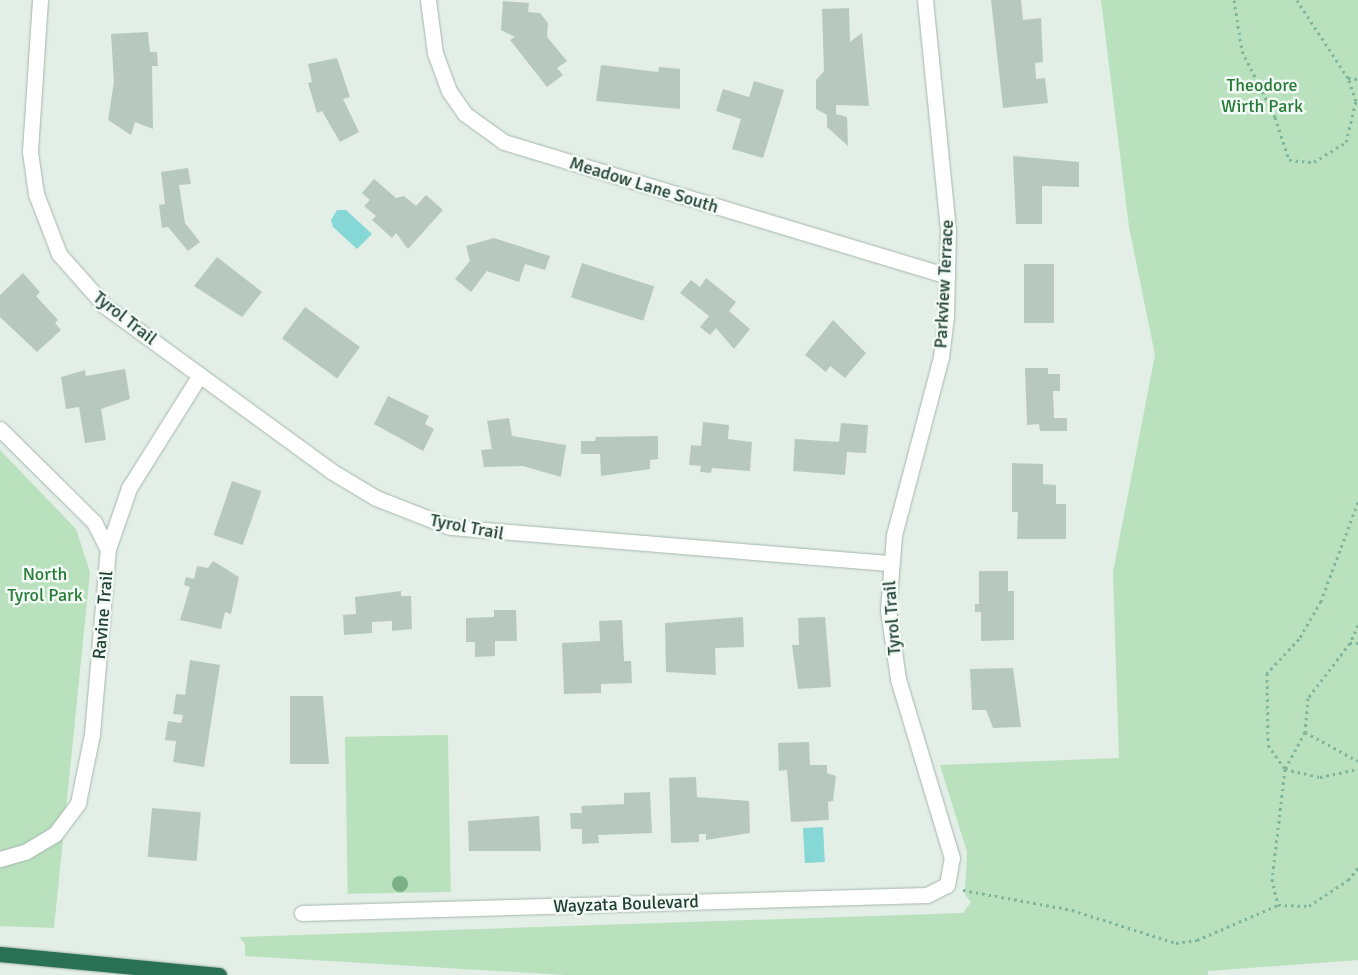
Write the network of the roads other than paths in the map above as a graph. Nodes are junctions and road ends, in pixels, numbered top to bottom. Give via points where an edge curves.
1 (40, 0) edge
2 (428, 0) edge
3 (925, 0) edge
4 (947, 276) junction
5 (200, 375) junction
6 (0, 429) edge
7 (108, 549) junction
8 (890, 563) junction
9 (0, 859) edge
10 (947, 885) joint
11 (302, 913) dead end
12 (0, 954) edge
13 (219, 975) edge

1 - 5 street, Tyrol Trail via 30,152 36,194 50,234 73,272 105,306
2 - 4 street, Meadow Lane South via 435,54 449,91 465,114 504,142
3 - 4 street, Parkview Terrace via 944,173
4 - 8 street, Parkview Terrace via 941,356
5 - 7 street, Ravine Trail via 129,488
5 - 8 street, Tyrol Trail via 353,484 416,517 450,527
6 - 7 street via 94,522
7 - 9 street, Ravine Trail via 84,785 70,816 55,834 25,852
8 - 10 street, Tyrol Trail via 892,647 907,713 948,842 953,871
10 - 11 street, Wayzata Boulevard via 927,895
12 - 13 highway

